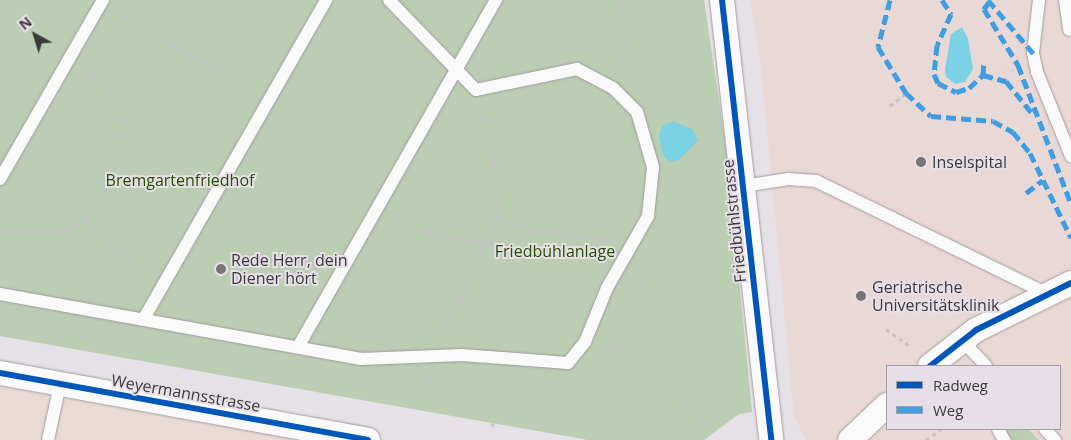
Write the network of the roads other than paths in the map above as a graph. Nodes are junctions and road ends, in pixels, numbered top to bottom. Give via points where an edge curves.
1 (326, 0) edge
2 (389, 0) edge
3 (496, 0) edge
4 (722, 0) edge
5 (1038, 0) edge
6 (1065, 0) edge
7 (102, 1) edge
8 (1069, 30) dead end
9 (455, 72) junction
10 (1071, 156) edge
11 (0, 179) edge
12 (744, 186) junction
13 (1071, 283) edge
14 (0, 294) edge
15 (1048, 294) junction
16 (143, 320) junction
17 (962, 340) junction
18 (298, 347) junction
19 (922, 358) edge
20 (985, 365) edge
21 (0, 373) edge
22 (60, 384) junction
23 (886, 406) edge
24 (1046, 430) edge
25 (48, 440) edge
26 (368, 440) edge
27 (771, 440) edge
28 (850, 440) edge
29 (1055, 440) edge

1 - 16 lane
2 - 9 lane
3 - 9 lane
4 - 12 street, Friedbühlstrasse
5 - 10 lane via 1033,53 1041,88
6 - 8 lane
7 - 11 lane
9 - 18 lane
9 - 18 lane via 473,87 489,89 550,71 577,69 613,88 637,112 653,167 648,216 625,256 585,342 568,363 462,355 361,359
12 - 15 lane via 788,179 816,182
12 - 27 street, Friedbühlstrasse
13 - 15 street
14 - 16 lane
15 - 17 street
16 - 18 lane
17 - 19 street
17 - 20 lane
21 - 22 street, Weyermannsstrasse
22 - 25 lane
22 - 26 street, Weyermannsstrasse
23 - 28 street
24 - 29 lane

